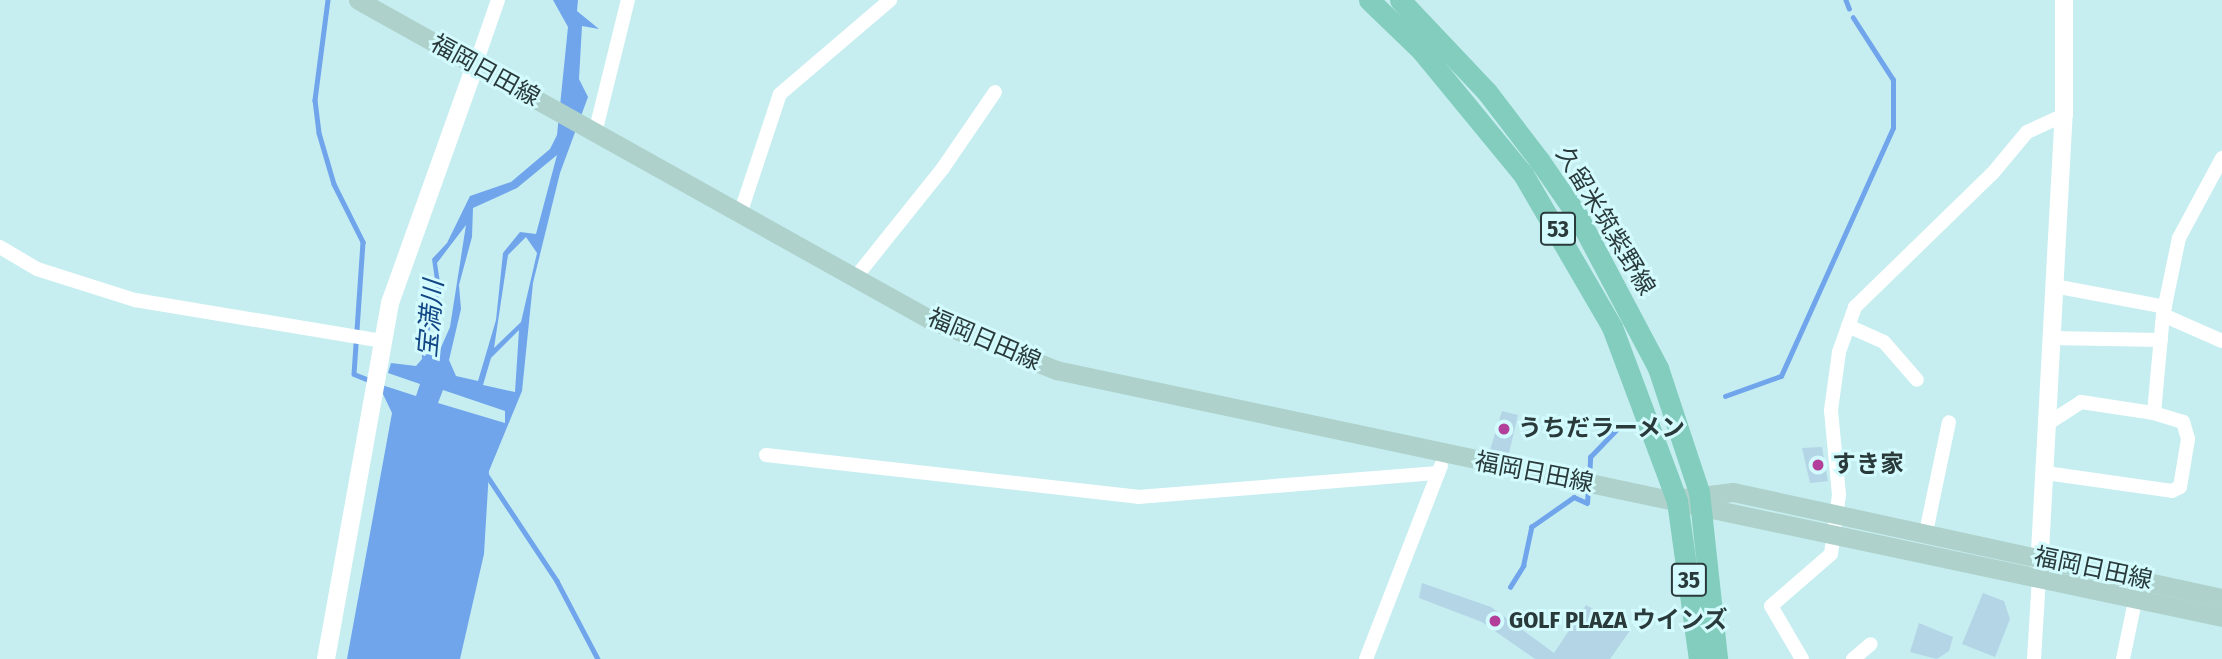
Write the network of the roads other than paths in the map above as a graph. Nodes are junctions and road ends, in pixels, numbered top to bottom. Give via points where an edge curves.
1 (358, 0) edge
2 (498, 0) edge
3 (628, 0) edge
4 (890, 0) edge
5 (1369, 0) edge
6 (1400, 0) edge
7 (2064, 0) edge
8 (481, 69) junction
9 (995, 92) dead end
10 (2064, 115) junction
11 (590, 131) junction
12 (2222, 158) edge
13 (740, 214) junction
14 (0, 247) edge
15 (855, 278) junction
16 (2054, 286) junction
17 (2164, 311) junction
18 (1848, 326) junction
19 (2051, 338) junction
20 (2161, 340) junction
21 (382, 341) junction
22 (2222, 341) edge
23 (1917, 380) dead end
24 (2154, 413) junction
25 (1949, 422) dead end
26 (2047, 424) junction
27 (766, 455) dead end
28 (1442, 464) junction
29 (2046, 473) junction
30 (1701, 499) junction
31 (1677, 501) junction
32 (1838, 512) junction
33 (1926, 532) junction
34 (1836, 533) junction
35 (2040, 568) junction
36 (2136, 596) junction
37 (2222, 597) edge
38 (2222, 617) edge
39 (1871, 644) dead end
40 (326, 659) edge
41 (1366, 659) edge
42 (1699, 659) edge
43 (1717, 659) edge
44 (1802, 659) edge
45 (1853, 659) edge
46 (2034, 659) edge
47 (2123, 659) edge

1 - 8 main road, 福岡日田線
2 - 8 street
3 - 11 street
4 - 13 street via 780,94
5 - 31 main road, 久留米筑紫野線 / 53 via 1474,112 1555,224 1617,338
6 - 30 main road, 久留米筑紫野線 / 53 via 1487,92 1577,215 1658,368
7 - 10 street
8 - 11 main road, 福岡日田線
8 - 21 street
9 - 15 street via 943,168
10 - 16 street
10 - 18 street via 2027,132 1992,174 1855,307
11 - 13 main road, 福岡日田線
12 - 17 street via 2179,239
13 - 15 main road, 福岡日田線
14 - 21 street via 37,269 135,300
15 - 28 main road, 福岡日田線 via 931,320 1056,370
16 - 17 street
16 - 19 street
17 - 20 street
17 - 22 street
18 - 23 street via 1884,342
18 - 32 street via 1831,410
19 - 20 street
19 - 26 street
20 - 24 street
21 - 40 street
24 - 26 street via 2081,402
24 - 29 street via 2183,422 2188,439 2180,487 2172,491
25 - 33 street
26 - 29 street
27 - 28 street via 1138,497
28 - 31 main road, 福岡日田線
28 - 41 street
29 - 35 street
30 - 31 main road, 福岡日田線
30 - 32 main road, 福岡日田線 via 1732,492
30 - 34 main road, 福岡日田線
30 - 43 main road, 35
31 - 42 main road, 35
32 - 33 main road, 福岡日田線
32 - 34 street
33 - 35 main road, 福岡日田線
34 - 35 main road, 福岡日田線
34 - 44 street via 1831,554 1771,606
35 - 36 main road, 福岡日田線
35 - 37 main road, 福岡日田線
35 - 46 street
36 - 38 main road, 福岡日田線
36 - 47 street
39 - 45 street

